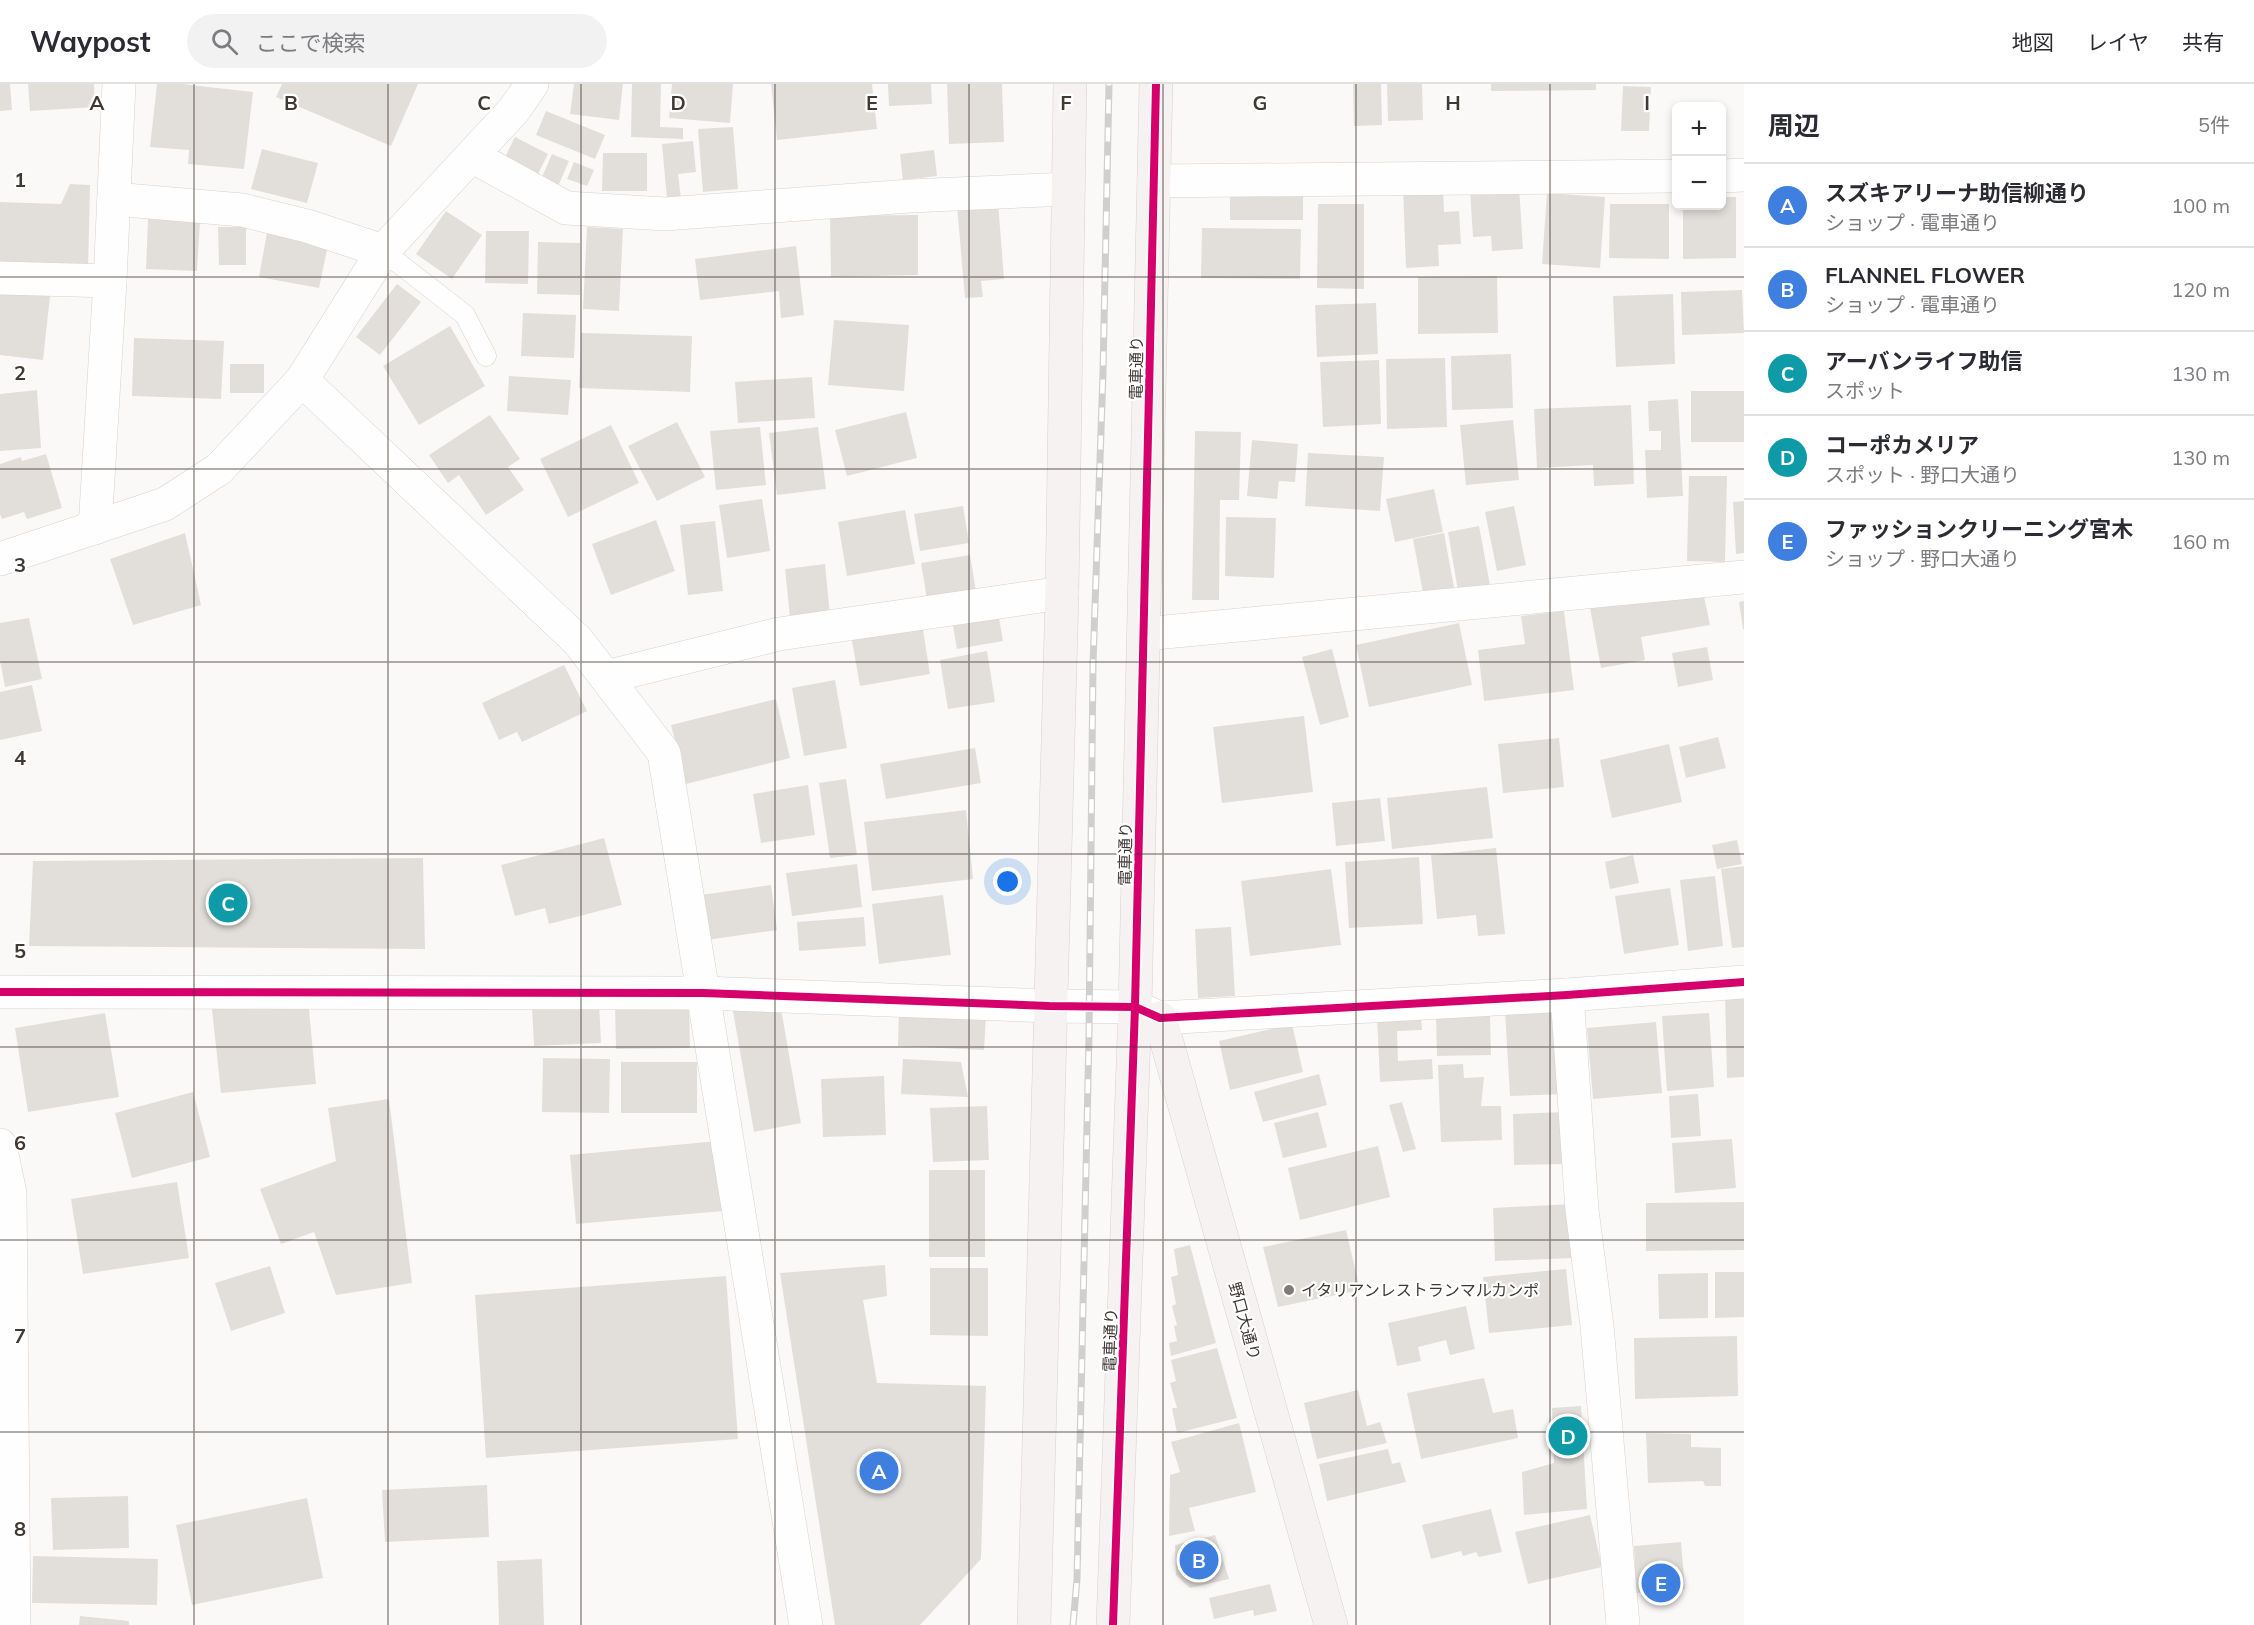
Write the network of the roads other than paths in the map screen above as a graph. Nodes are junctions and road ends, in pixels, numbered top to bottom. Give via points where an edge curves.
1 (119, 84) edge
2 (532, 84) edge
3 (1070, 84) edge
4 (1156, 84) edge
5 (472, 156) junction
6 (1744, 175) edge
7 (1672, 176) edge
8 (1726, 176) edge
9 (1154, 181) junction
10 (1068, 189) junction
11 (114, 199) junction
12 (383, 251) junction
13 (0, 278) edge
14 (110, 282) junction
15 (486, 356) dead end
16 (303, 380) junction
17 (95, 528) junction
18 (0, 559) edge
19 (1744, 577) edge
20 (1062, 593) junction
21 (1144, 634) junction
22 (606, 677) junction
23 (1744, 982) edge
24 (0, 992) edge
25 (703, 993) junction
26 (1568, 995) junction
27 (1049, 1006) junction
28 (1148, 1012) junction
29 (0, 1144) edge
30 (14, 1625) edge
31 (806, 1625) edge
32 (1034, 1625) edge
33 (1113, 1625) edge
34 (1331, 1625) edge
35 (1623, 1625) edge

1 - 11 street
2 - 5 street via 514,111
3 - 10 street
4 - 9 street, 電車通り
5 - 10 street via 566,208 664,214
5 - 12 street
6 - 8 street
7 - 9 street
9 - 21 street, 電車通り
10 - 20 street
11 - 12 street via 242,210
11 - 14 street
12 - 15 lane via 465,315
12 - 16 street
13 - 14 street
14 - 17 street
16 - 17 street via 219,469 165,504
16 - 22 street via 578,641
17 - 18 street
19 - 21 street
20 - 22 street via 779,634
20 - 27 street
21 - 28 street, 電車通り
22 - 25 street via 664,753
23 - 26 street
24 - 25 street
25 - 27 street
25 - 31 street
26 - 28 street
26 - 35 street via 1582,1210 1597,1326
27 - 28 street
27 - 32 street
28 - 33 street, 電車通り
28 - 34 street, 野口大通り
29 - 30 street via 10,1193

